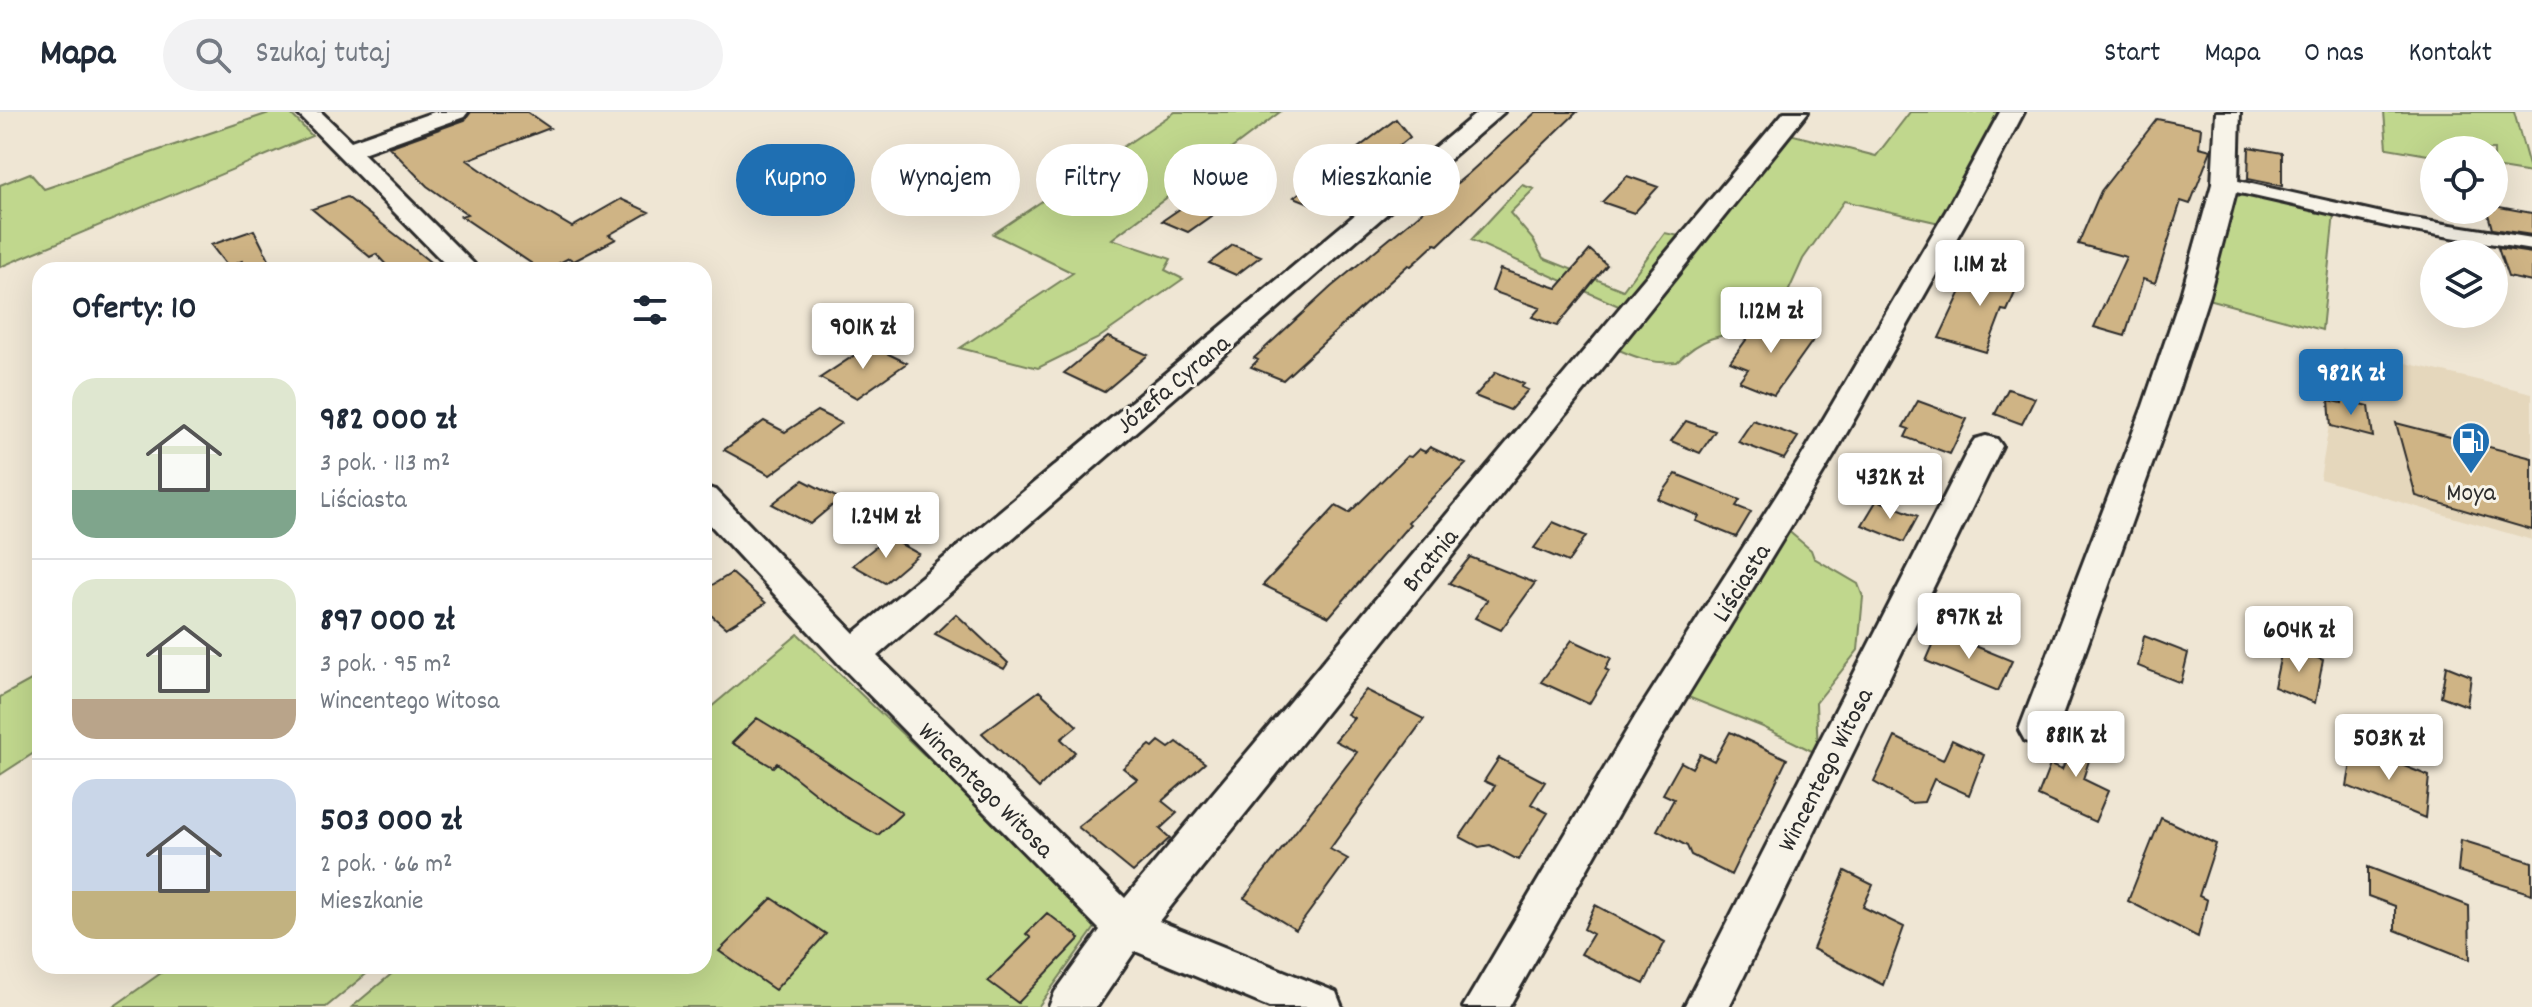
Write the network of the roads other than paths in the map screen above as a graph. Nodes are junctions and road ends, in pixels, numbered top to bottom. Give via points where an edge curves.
1 (308, 112) edge
2 (456, 112) edge
3 (1492, 112) edge
4 (2012, 112) edge
5 (2228, 112) edge
6 (1790, 113) edge
7 (346, 151) junction
8 (2225, 184) junction
9 (2532, 244) edge
10 (458, 262) edge
11 (1986, 446) dead end
12 (712, 506) edge
13 (853, 655) junction
14 (2038, 730) dead end
15 (1127, 928) junction
16 (1071, 1007) edge
17 (1320, 1007) edge
18 (1485, 1007) edge
19 (1706, 1007) edge

1 - 7 street
2 - 7 street
3 - 13 street, Józefa Cyrana
4 - 18 street, Liściasta via 1817,457 1649,726
5 - 8 street
6 - 15 street, Bratnia
7 - 10 street
8 - 9 street via 2395,222
8 - 14 street via 2158,406
11 - 19 street, Wincentego Witosa
12 - 13 street, Wincentego Witosa
13 - 15 street, Wincentego Witosa
15 - 16 street, Bratnia
15 - 17 street, Wincentego Witosa

